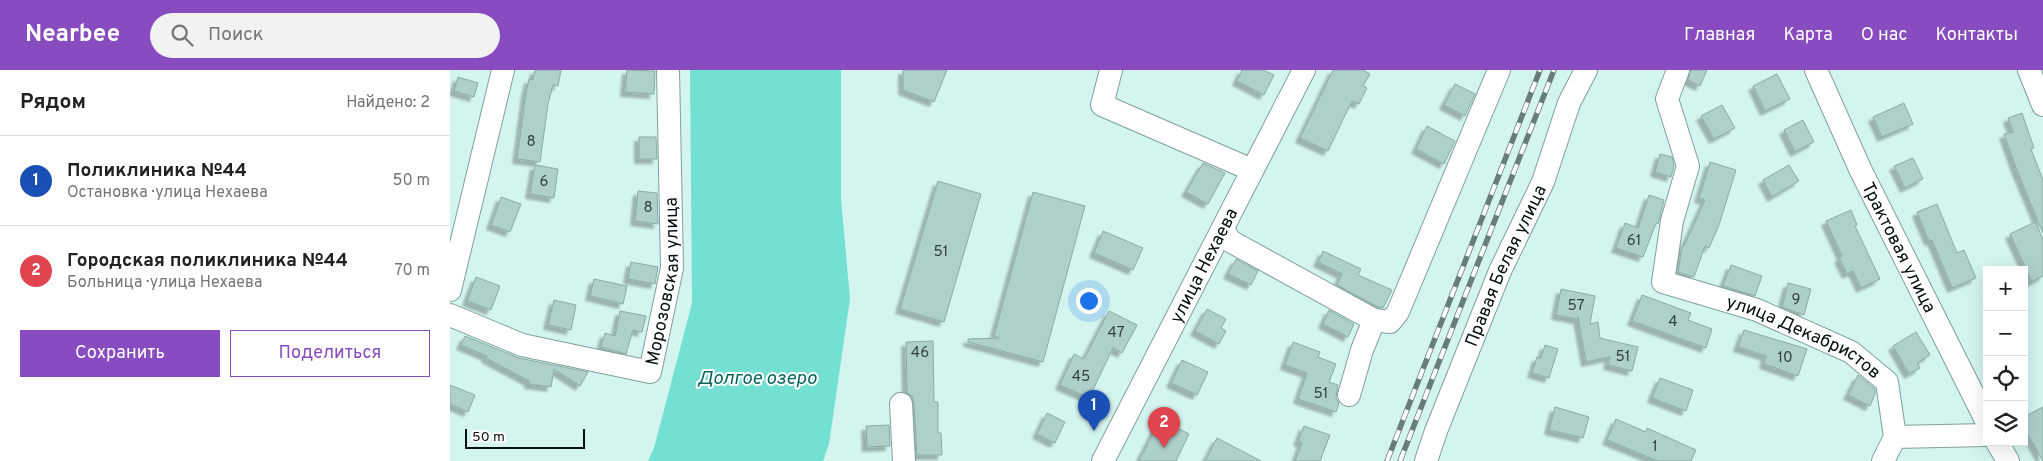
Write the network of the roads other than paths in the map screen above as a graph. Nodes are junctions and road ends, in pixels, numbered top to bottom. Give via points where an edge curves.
1 (503, 70) edge
2 (668, 70) edge
3 (1111, 70) edge
4 (1304, 70) edge
5 (1499, 70) edge
6 (1586, 70) edge
7 (1678, 70) edge
8 (1816, 70) edge
9 (2028, 70) edge
10 (2043, 105) edge
11 (1252, 170) junction
12 (1224, 229) junction
13 (452, 277) edge
14 (450, 315) edge
15 (1374, 320) junction
16 (1349, 395) dead end
17 (901, 404) dead end
18 (1983, 414) edge
19 (1983, 435) edge
20 (1895, 437) junction
21 (1999, 446) edge
22 (904, 461) edge
23 (1103, 461) edge
24 (1426, 461) edge
25 (1883, 461) edge
26 (2008, 461) edge

1 - 13 street
2 - 14 street, Морозовская улица via 672,268 650,372 522,345
3 - 11 street via 1102,105
4 - 11 street, улица Нехаева
5 - 15 street via 1398,312 1390,322
6 - 24 street, Правая Белая улица via 1569,103 1543,182 1500,271
7 - 20 street, улица Декабристов via 1667,99 1688,166 1672,221 1664,282 1757,310 1851,352 1886,382
8 - 18 street, Трактовая улица via 1861,171
9 - 10 street
11 - 12 street, улица Нехаева
12 - 15 street via 1230,241
12 - 23 street, улица Нехаева
15 - 16 street
17 - 22 street
19 - 20 street
20 - 25 street
21 - 26 street

